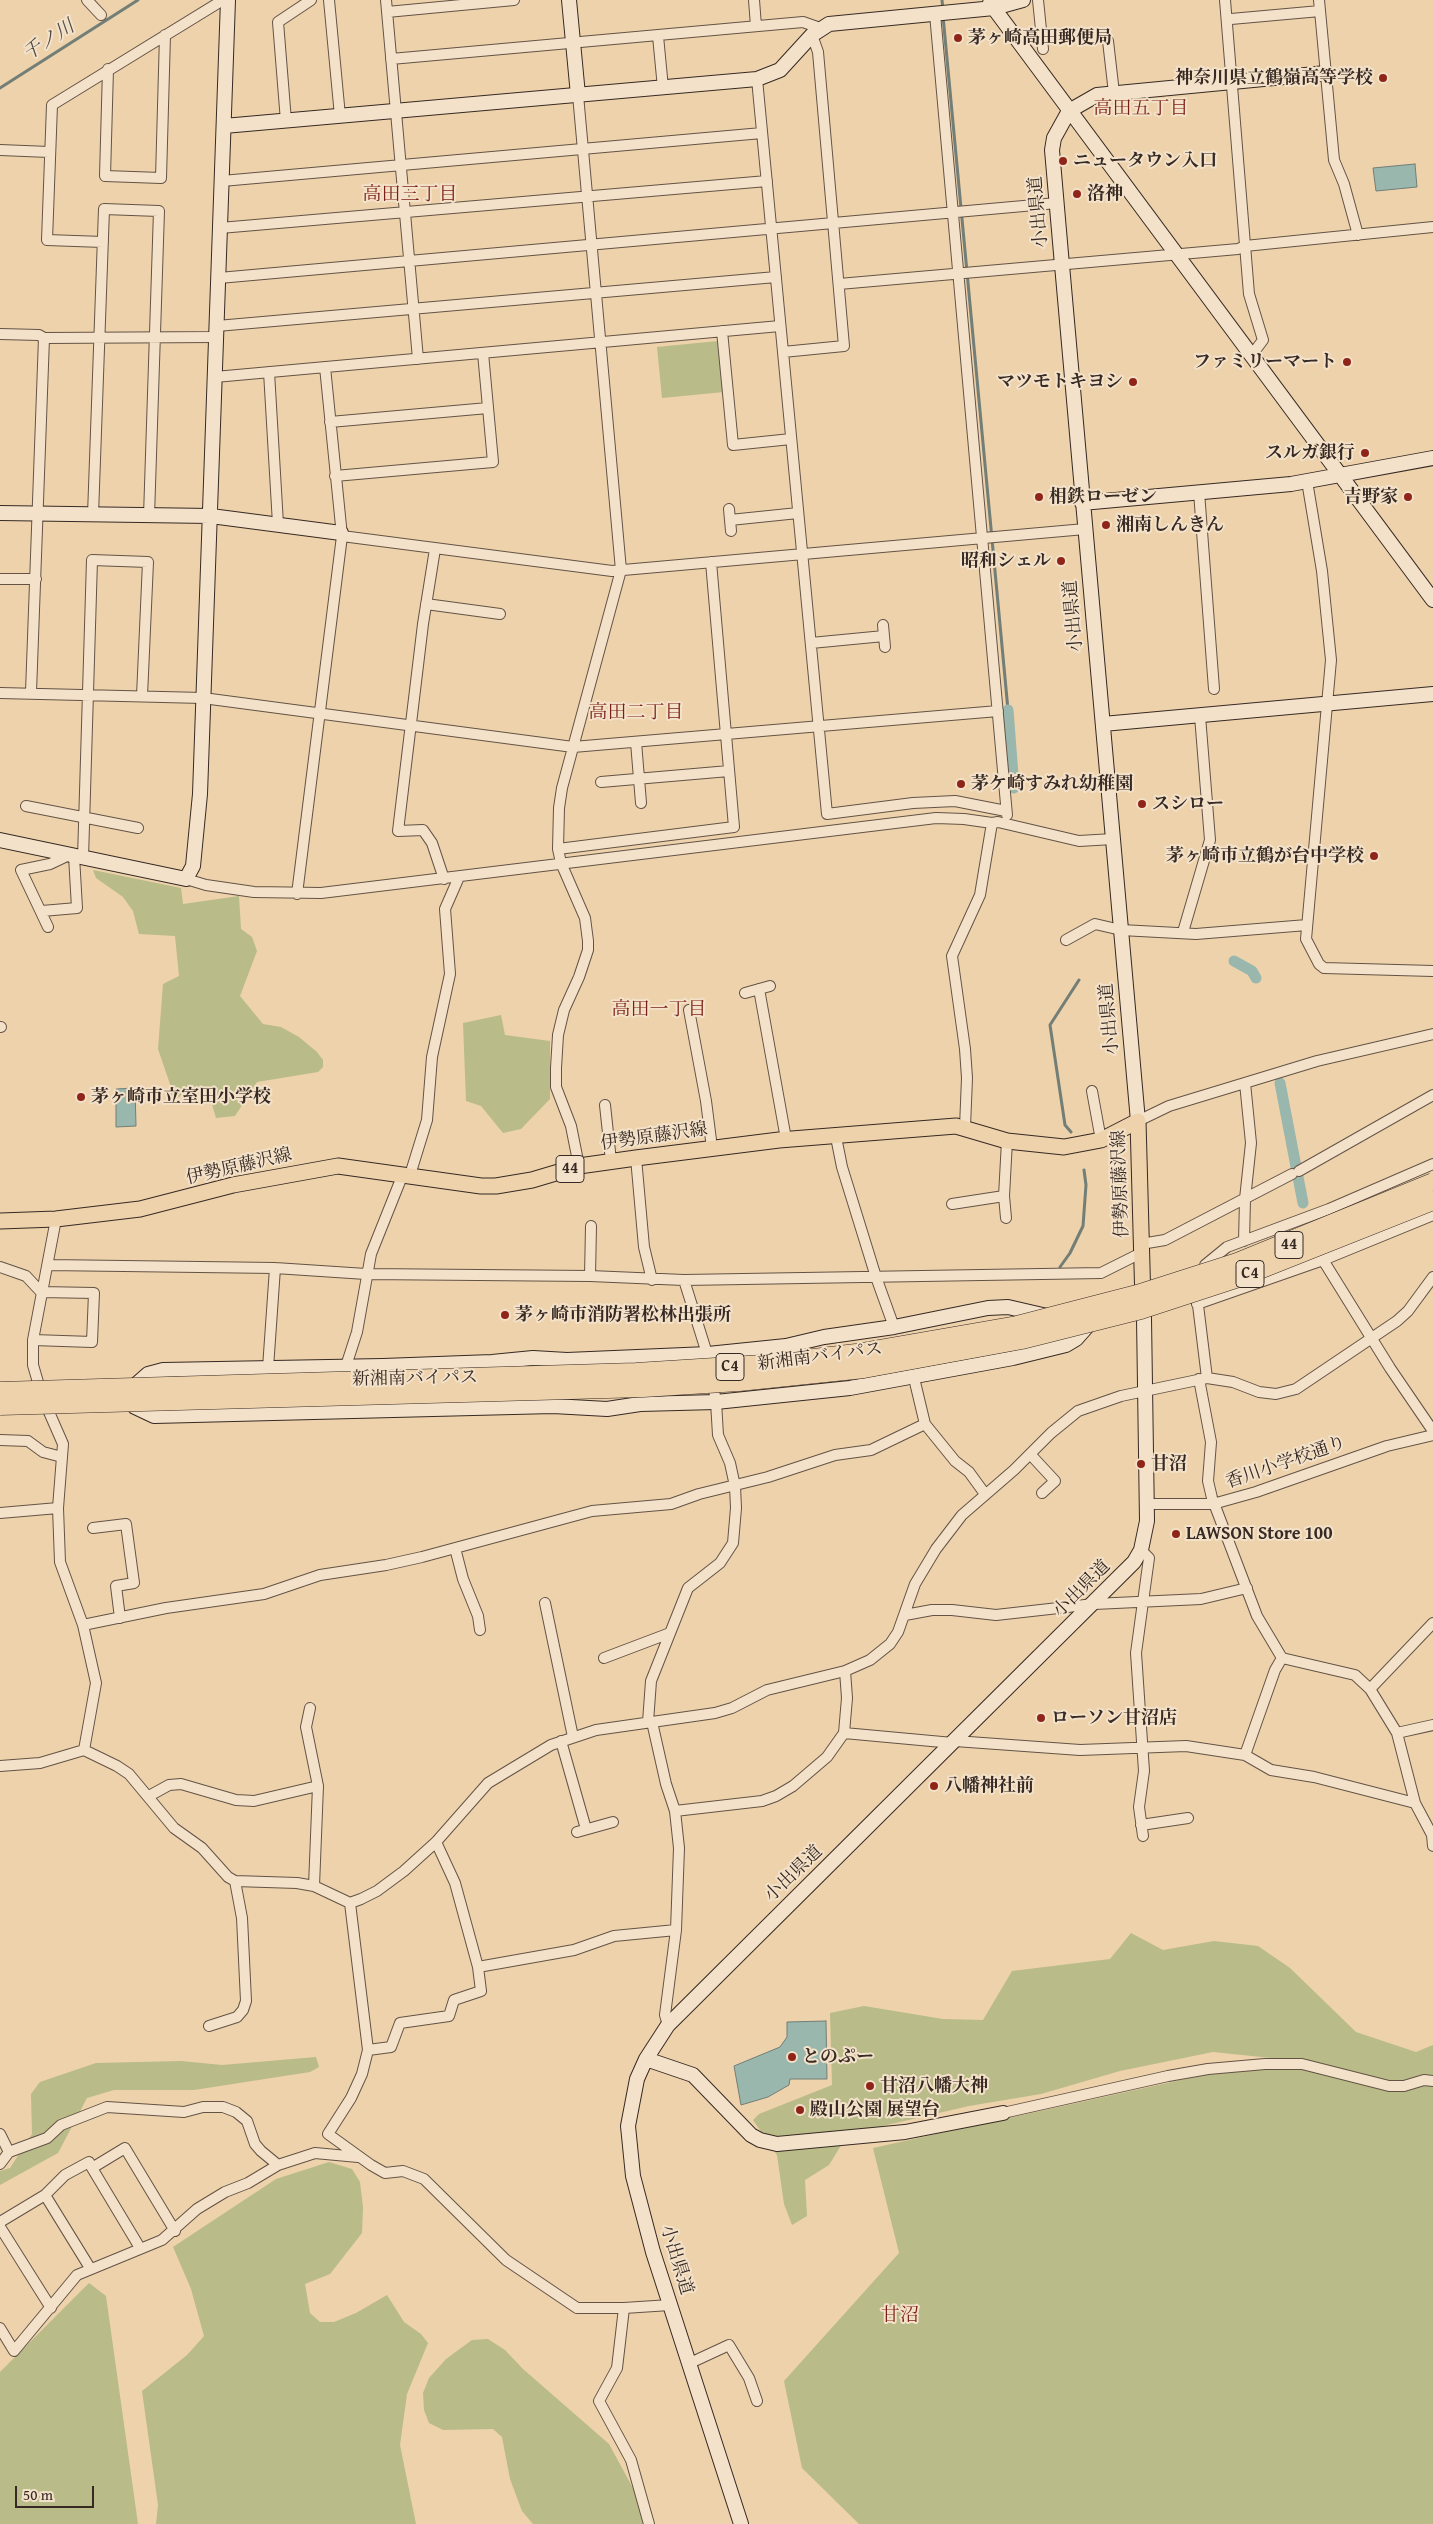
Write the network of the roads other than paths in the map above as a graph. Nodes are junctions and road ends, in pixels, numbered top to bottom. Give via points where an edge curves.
1 (87, 0) edge
2 (223, 0) edge
3 (228, 0) edge
4 (311, 0) edge
5 (329, 0) edge
6 (386, 0) edge
7 (509, 0) edge
8 (569, 0) edge
9 (754, 0) edge
10 (1023, 0) edge
11 (1038, 0) edge
12 (1225, 0) edge
13 (1319, 0) edge
14 (447, 3) edge
15 (991, 4) edge
16 (1320, 11) junction
17 (387, 12) junction
18 (940, 13) junction
19 (101, 15) dead end
20 (1231, 19) dead end
21 (756, 26) junction
22 (816, 31) junction
23 (165, 35) junction
24 (658, 36) junction
25 (1108, 41) dead end
26 (573, 43) junction
27 (1043, 49) dead end
28 (391, 59) junction
29 (108, 69) junction
30 (1326, 73) junction
31 (757, 79) junction
32 (1232, 82) junction
33 (664, 88) junction
34 (1114, 93) junction
35 (578, 95) junction
36 (396, 111) junction
37 (1069, 111) junction
38 (340, 116) junction
39 (286, 121) junction
40 (224, 126) junction
41 (762, 133) junction
42 (582, 149) junction
43 (0, 150) edge
44 (49, 152) junction
45 (400, 165) junction
46 (222, 181) junction
47 (767, 181) junction
48 (587, 196) junction
49 (1057, 203) junction
50 (404, 212) junction
51 (958, 212) junction
52 (833, 223) junction
53 (1433, 227) edge
54 (220, 228) junction
55 (771, 229) junction
56 (1358, 235) junction
57 (103, 242) junction
58 (591, 245) junction
59 (1245, 246) junction
60 (1176, 255) junction
61 (409, 261) junction
62 (1062, 265) junction
63 (963, 274) junction
64 (776, 277) junction
65 (219, 278) junction
66 (839, 284) junction
67 (596, 293) junction
68 (413, 309) junction
69 (780, 326) junction
70 (722, 331) junction
71 (217, 332) junction
72 (0, 334) edge
73 (155, 337) junction
74 (44, 338) junction
75 (100, 338) junction
76 (600, 342) junction
77 (783, 352) junction
78 (483, 353) junction
79 (1251, 356) junction
80 (418, 359) junction
81 (325, 367) junction
82 (269, 372) junction
83 (215, 377) junction
84 (488, 408) junction
85 (330, 422) junction
86 (791, 439) junction
87 (1433, 458) edge
88 (335, 476) junction
89 (1342, 476) junction
90 (1307, 481) junction
91 (1199, 492) junction
92 (1082, 503) junction
93 (729, 509) dead end
94 (0, 513) edge
95 (798, 513) junction
96 (38, 514) junction
97 (94, 515) junction
98 (149, 516) junction
99 (211, 516) junction
100 (730, 520) junction
101 (278, 524) junction
102 (1085, 529) junction
103 (731, 531) dead end
104 (341, 535) junction
105 (986, 537) junction
106 (436, 549) junction
107 (803, 554) junction
108 (711, 562) junction
109 (622, 570) junction
110 (0, 579) edge
111 (36, 580) junction
112 (1433, 600) edge
113 (426, 604) junction
114 (500, 614) dead end
115 (883, 625) dead end
116 (884, 636) junction
117 (811, 643) junction
118 (885, 648) dead end
119 (1214, 689) dead end
120 (32, 692) junction
121 (0, 693) edge
122 (87, 694) junction
123 (1433, 694) edge
124 (142, 696) junction
125 (203, 698) junction
126 (1327, 704) junction
127 (998, 710) junction
128 (320, 712) junction
129 (1200, 716) junction
130 (411, 724) junction
131 (1103, 724) junction
132 (818, 726) junction
133 (726, 734) junction
134 (636, 742) junction
135 (573, 747) junction
136 (729, 771) junction
137 (639, 779) junction
138 (601, 782) dead end
139 (641, 803) dead end
140 (26, 806) dead end
141 (1006, 810) junction
142 (84, 817) junction
143 (992, 823) junction
144 (1007, 824) junction
145 (138, 828) dead end
146 (1113, 839) junction
147 (0, 840) edge
148 (558, 849) junction
149 (75, 856) junction
150 (561, 863) junction
151 (459, 877) junction
152 (186, 879) junction
153 (444, 879) junction
154 (298, 894) junction
155 (42, 911) junction
156 (1307, 925) junction
157 (48, 927) dead end
158 (1121, 930) junction
159 (1183, 932) junction
160 (1066, 940) dead end
161 (1433, 971) edge
162 (745, 993) dead end
163 (689, 1010) dead end
164 (1433, 1034) edge
165 (1245, 1083) junction
166 (1092, 1091) dead end
167 (1433, 1095) edge
168 (605, 1105) dead end
169 (1138, 1120) junction
170 (965, 1127) junction
171 (836, 1137) junction
172 (786, 1139) junction
173 (1101, 1140) junction
174 (1007, 1141) junction
175 (712, 1148) junction
176 (636, 1158) junction
177 (611, 1161) junction
178 (1433, 1164) edge
179 (579, 1166) junction
180 (407, 1175) junction
181 (1433, 1182) edge
182 (1433, 1187) edge
183 (1004, 1196) junction
184 (1433, 1196) edge
185 (1245, 1199) junction
186 (1433, 1201) edge
187 (952, 1204) dead end
188 (1433, 1215) edge
189 (1006, 1218) dead end
190 (56, 1219) junction
191 (0, 1221) edge
192 (591, 1226) dead end
193 (1361, 1226) junction
194 (1244, 1241) junction
195 (1369, 1241) junction
196 (1142, 1249) junction
197 (1323, 1260) junction
198 (48, 1265) junction
199 (0, 1267) edge
200 (275, 1268) junction
201 (366, 1274) junction
202 (590, 1276) junction
203 (876, 1277) junction
204 (1433, 1277) edge
205 (652, 1280) junction
206 (684, 1280) junction
207 (1201, 1282) junction
208 (41, 1292) junction
209 (1143, 1300) junction
210 (1197, 1304) junction
211 (894, 1327) junction
212 (1372, 1338) junction
213 (33, 1340) junction
214 (708, 1354) junction
215 (342, 1366) junction
216 (268, 1368) junction
217 (914, 1378) junction
218 (1203, 1379) junction
219 (0, 1391) edge
220 (1144, 1392) junction
221 (0, 1395) edge
222 (25, 1396) junction
223 (42, 1396) junction
224 (124, 1396) junction
225 (716, 1402) junction
226 (0, 1408) edge
227 (338, 1412) junction
228 (925, 1424) junction
229 (1433, 1430) edge
230 (1433, 1435) edge
231 (0, 1440) edge
232 (1030, 1454) junction
233 (62, 1456) junction
234 (735, 1486) junction
235 (1042, 1493) dead end
236 (985, 1494) junction
237 (1146, 1504) junction
238 (1213, 1504) junction
239 (58, 1508) junction
240 (0, 1513) edge
241 (93, 1528) dead end
242 (455, 1548) junction
243 (1141, 1550) junction
244 (1247, 1588) junction
245 (1144, 1601) junction
246 (545, 1603) dead end
247 (1094, 1604) junction
248 (906, 1615) junction
249 (120, 1618) junction
250 (1433, 1623) edge
251 (83, 1625) junction
252 (480, 1630) dead end
253 (670, 1633) junction
254 (604, 1658) dead end
255 (1282, 1658) junction
256 (845, 1671) junction
257 (1370, 1689) junction
258 (310, 1708) dead end
259 (650, 1722) junction
260 (1433, 1725) edge
261 (1397, 1732) junction
262 (844, 1733) junction
263 (573, 1737) junction
264 (561, 1741) junction
265 (954, 1742) junction
266 (1142, 1747) junction
267 (84, 1750) junction
268 (1245, 1756) junction
269 (0, 1766) edge
270 (318, 1786) junction
271 (149, 1796) junction
272 (1415, 1803) junction
273 (675, 1811) junction
274 (1188, 1818) dead end
275 (613, 1822) dead end
276 (1141, 1825) junction
277 (1143, 1836) dead end
278 (436, 1842) junction
279 (1433, 1846) edge
280 (235, 1881) junction
281 (314, 1886) junction
282 (350, 1903) junction
283 (676, 1930) junction
284 (478, 1967) junction
285 (668, 2025) junction
286 (209, 2026) dead end
287 (368, 2050) junction
288 (646, 2059) junction
289 (1433, 2080) edge
290 (1004, 2113) joint
291 (0, 2134) edge
292 (9, 2152) junction
293 (358, 2156) junction
294 (0, 2164) edge
295 (278, 2165) junction
296 (92, 2168) junction
297 (45, 2195) junction
298 (0, 2222) edge
299 (0, 2227) edge
300 (175, 2231) junction
301 (140, 2248) junction
302 (90, 2268) junction
303 (670, 2305) junction
304 (51, 2308) junction
305 (624, 2308) junction
306 (0, 2328) edge
307 (688, 2364) junction
308 (757, 2401) dead end
309 (736, 2522) edge
310 (649, 2524) edge

1 - 19 street
2 - 23 street
3 - 40 street
4 - 39 street via 278,22
5 - 38 street
6 - 17 street
7 - 14 street
8 - 26 street
9 - 21 street
10 - 15 street
11 - 27 street
12 - 32 street
13 - 16 street
14 - 17 street
15 - 18 street
15 - 37 street
16 - 20 street
16 - 30 street
17 - 28 street
18 - 22 street via 842,22
18 - 51 street
21 - 22 street via 803,22
21 - 24 street
22 - 31 street via 780,70
22 - 52 street
23 - 29 street
23 - 29 street via 161,178 105,176
24 - 26 street
24 - 33 street
25 - 34 street
26 - 28 street
26 - 35 street
28 - 36 street
29 - 44 street via 52,106
30 - 32 street
30 - 56 street via 1334,160
31 - 33 street
31 - 41 street
32 - 34 street
32 - 59 street
33 - 35 street
34 - 37 street via 1090,98
35 - 36 street
35 - 42 street
36 - 38 street
36 - 45 street
37 - 49 street, 小出県道 via 1053,144
37 - 60 street
38 - 39 street
39 - 40 street
40 - 46 street
41 - 42 street
41 - 47 street
42 - 45 street
42 - 48 street
43 - 44 street
44 - 57 street via 47,240
45 - 46 street
45 - 50 street
46 - 54 street
47 - 48 street
47 - 55 street
48 - 50 street
48 - 58 street
49 - 51 street
49 - 62 street, 小出県道
50 - 54 street
50 - 61 street
51 - 52 street
51 - 63 street
52 - 55 street
52 - 66 street
53 - 56 street
54 - 65 street
55 - 58 street
55 - 64 street
56 - 59 street
57 - 73 street via 104,209 160,212
57 - 75 street
58 - 61 street
58 - 67 street
59 - 60 street
59 - 79 street via 1249,294 1263,340
60 - 62 street
60 - 79 street
61 - 65 street
61 - 68 street
62 - 63 street
62 - 92 street, 小出県道
63 - 66 street
63 - 105 street
64 - 67 street
64 - 69 street
65 - 71 street
66 - 77 street via 844,346
67 - 68 street
67 - 76 street
68 - 71 street
68 - 80 street
69 - 70 street
69 - 77 street
70 - 76 street
70 - 86 street via 733,445
71 - 73 street
71 - 83 street
72 - 74 street via 39,335
73 - 75 street
73 - 98 street
74 - 75 street
74 - 96 street
75 - 97 street
76 - 78 street
76 - 109 street
77 - 86 street
78 - 80 street
78 - 84 street
79 - 89 street
80 - 81 street
81 - 82 street
81 - 85 street
82 - 83 street
82 - 101 street
83 - 99 street
84 - 85 street
84 - 88 street via 493,462
85 - 88 street
86 - 95 street
87 - 89 street
88 - 104 street
89 - 90 street
89 - 112 street
90 - 91 street
90 - 126 street via 1322,571 1331,660
91 - 92 street
91 - 119 street
92 - 102 street, 小出県道
93 - 100 street
94 - 96 street
95 - 100 street
95 - 107 street
96 - 97 street
96 - 111 street
97 - 98 street
98 - 99 street
99 - 101 street
99 - 125 street
100 - 103 street
101 - 104 street
102 - 105 street
102 - 131 street, 小出県道
104 - 106 street
104 - 128 street
105 - 107 street
105 - 127 street
106 - 109 street via 605,571
106 - 113 street
107 - 108 street
107 - 117 street
108 - 109 street
108 - 133 street
109 - 135 street
110 - 111 street
111 - 120 street
113 - 114 street
113 - 130 street
115 - 116 street
116 - 117 street
116 - 118 street
117 - 132 street
120 - 121 street
120 - 122 street
122 - 124 street
122 - 124 street via 92,560 148,562
122 - 142 street
123 - 126 street
124 - 125 street
125 - 128 street
125 - 152 street via 198,823 193,866
126 - 129 street
126 - 156 street
127 - 132 street
127 - 141 street
128 - 130 street
128 - 154 street
129 - 131 street
129 - 159 street via 1210,840
130 - 135 street
130 - 153 street via 398,831 423,830 432,843
131 - 146 street, 小出県道
132 - 133 street
132 - 141 street via 827,814 954,801
133 - 134 street
133 - 136 street
134 - 135 street
134 - 137 street
135 - 148 street via 559,808
136 - 137 street
136 - 148 street via 734,827
137 - 138 street
137 - 139 street
140 - 142 street
141 - 144 street
142 - 145 street
142 - 149 street
143 - 144 street
143 - 150 street via 936,818
143 - 170 street via 980,895 952,956 965,1049
144 - 146 street via 1079,841
146 - 158 street, 小出県道
147 - 149 street
148 - 150 street
149 - 152 street
149 - 155 street via 77,908
149 - 155 street via 20,870
150 - 151 street
150 - 179 street via 585,918 588,941 579,977 564,1010 558,1035 556,1068 556,1086 571,1126
151 - 153 street
151 - 180 street via 445,909 450,974 432,1057 427,1120
152 - 154 street via 254,892
153 - 154 street
155 - 157 street
156 - 159 street via 1196,934
156 - 161 street via 1306,939 1324,968
158 - 159 street
158 - 160 street via 1095,924
158 - 169 street, 小出県道
162 - 172 street via 764,988
163 - 175 street
164 - 165 street via 1317,1060
165 - 169 street via 1168,1106
165 - 185 street via 1251,1142
166 - 173 street
167 - 185 street
168 - 177 street
169 - 173 main road, 伊勢原藤沢線 / 44
169 - 196 main road, 伊勢原藤沢線
170 - 171 main road, 伊勢原藤沢線 / 44
170 - 174 main road, 伊勢原藤沢線 / 44
171 - 172 main road, 伊勢原藤沢線 / 44
171 - 203 street
172 - 175 main road, 伊勢原藤沢線 / 44
173 - 174 main road, 伊勢原藤沢線 / 44 via 1064,1147
174 - 183 street
175 - 176 main road, 伊勢原藤沢線 / 44
176 - 177 main road, 伊勢原藤沢線 / 44
176 - 205 street via 643,1238
177 - 179 main road, 伊勢原藤沢線 / 44
178 - 194 street
179 - 180 main road, 伊勢原藤沢線 / 44 via 532,1180 496,1186
180 - 190 main road, 伊勢原藤沢線 / 44 via 338,1166 232,1185 140,1209
180 - 201 street via 371,1254
181 - 219 highway, 新湘南バイパス / C4, bridge via 1237,1262 1136,1294 1017,1325 856,1353 763,1364 636,1372
182 - 207 main road, 44
183 - 187 street
183 - 189 street
184 - 193 main road, 44
185 - 194 street
185 - 196 street
186 - 226 highway, 新湘南バイパス / C4, bridge via 1242,1277 1141,1310 995,1346 864,1368 739,1382 643,1388
188 - 195 street
190 - 191 main road, 伊勢原藤沢線 / 44
190 - 198 street
192 - 202 street
193 - 195 main road
193 - 207 main road, 44
194 - 207 street via 1217,1254 1206,1265
195 - 197 street
196 - 203 street via 1101,1273
196 - 209 main road, 伊勢原藤沢線
197 - 210 street
197 - 212 street
198 - 200 street
198 - 208 street
199 - 208 street via 26,1276
200 - 201 street
200 - 216 street
201 - 202 street
201 - 215 street via 359,1323
202 - 205 street
203 - 206 street
203 - 211 street
204 - 212 street via 1408,1311
205 - 206 street
206 - 214 street
207 - 209 main road, 44
207 - 210 street
208 - 213 street
208 - 213 street via 94,1293 92,1342
209 - 211 street via 1052,1317 1008,1307 988,1308
209 - 217 street via 1093,1320 1076,1338 1053,1349
209 - 220 street, 小出県道
210 - 218 street
211 - 214 street via 786,1346
212 - 218 street via 1296,1390 1286,1393 1259,1392 1233,1382
212 - 229 street
213 - 223 street via 33,1365
214 - 215 street
214 - 225 street
215 - 216 street
215 - 227 street
216 - 224 street via 163,1370 148,1374
217 - 225 street via 799,1395
217 - 228 street
218 - 220 street
218 - 238 street via 1210,1442 1208,1481
220 - 232 street via 1078,1411
220 - 237 street, 小出県道
221 - 222 street
222 - 223 street
222 - 226 street via 14,1396
223 - 224 street
223 - 233 street via 63,1444
224 - 227 street via 154,1416
225 - 227 street via 640,1404 607,1409 554,1406
225 - 234 street via 718,1435 730,1463
228 - 234 street via 872,1450 835,1455
228 - 236 street
230 - 238 street, 香川小学校通り via 1387,1446
231 - 233 street via 28,1441 43,1452
232 - 235 street via 1055,1481
232 - 236 street
233 - 239 street
234 - 242 street via 671,1504 592,1511
234 - 253 street via 733,1542 720,1563 688,1588
236 - 248 street via 962,1515 936,1549 915,1584
237 - 238 street, 香川小学校通り
237 - 243 street, 小出県道 via 1145,1537
238 - 244 street
239 - 240 street
239 - 251 street via 60,1562
241 - 249 street via 126,1524 134,1583 116,1586
242 - 249 street via 386,1565 320,1575 264,1594
242 - 252 street
243 - 245 street via 1149,1558
243 - 247 street, 小出県道 via 1124,1574
244 - 245 street via 1201,1599
244 - 255 street via 1257,1616
245 - 247 street
245 - 266 street via 1136,1653
246 - 263 street
247 - 248 street via 996,1615 952,1610
247 - 265 street, 小出県道
248 - 256 street via 898,1632 881,1652
249 - 251 street
250 - 257 street
251 - 267 street via 96,1683
253 - 254 street
253 - 259 street via 651,1681
255 - 257 street via 1355,1675
255 - 268 street
256 - 259 street via 767,1690 715,1713
256 - 262 street
257 - 261 street
258 - 270 street via 306,1727
259 - 263 street
259 - 273 street
260 - 261 street
261 - 272 street
262 - 265 street
262 - 273 street via 827,1757 776,1796 762,1801
263 - 264 street
264 - 275 street via 581,1831
264 - 278 street via 488,1783
265 - 266 street via 1080,1750
265 - 285 street, 小出県道
266 - 268 street via 1186,1746
266 - 276 street via 1143,1789 1138,1807
267 - 269 street via 40,1763
267 - 271 street via 129,1774
268 - 272 street via 1271,1770 1314,1777
270 - 271 street via 254,1801 236,1800 181,1784 168,1785
270 - 281 street
271 - 280 street via 174,1828 202,1848
272 - 279 street via 1432,1835
273 - 283 street via 679,1848
274 - 276 street
276 - 277 street
278 - 282 street via 377,1891
278 - 284 street via 455,1883
280 - 281 street
280 - 286 street via 242,1918 246,2001 237,2017
281 - 282 street
282 - 287 street
283 - 284 street via 614,1936 574,1950
283 - 285 street via 665,2015
284 - 287 street via 481,1991 454,2000 449,2016 400,2023 391,2047
285 - 288 street, 小出県道
287 - 293 street via 351,2098 328,2134
288 - 290 street via 693,2075 751,2135 777,2144 905,2132
288 - 303 street, 小出県道 via 631,2102 628,2141 632,2176 645,2227
289 - 290 street via 1389,2086 1302,2064 1264,2064 1168,2076
291 - 292 street
292 - 294 street
292 - 295 street via 46,2138 61,2126 107,2107 184,2112 203,2107 223,2107 247,2121 255,2144
293 - 295 street via 315,2153
293 - 305 street via 385,2172 403,2171 424,2179 506,2260 577,2308
295 - 300 street via 197,2209
296 - 297 street via 89,2162 65,2175
296 - 300 street via 125,2148
296 - 301 street
297 - 298 street
297 - 302 street
299 - 304 street
300 - 301 street
301 - 302 street
302 - 304 street via 77,2275
303 - 305 street
303 - 307 street, 小出県道
304 - 306 street via 14,2351
305 - 310 street via 617,2368 599,2402 631,2460
307 - 308 street via 729,2344 749,2378
307 - 309 street, 小出県道

